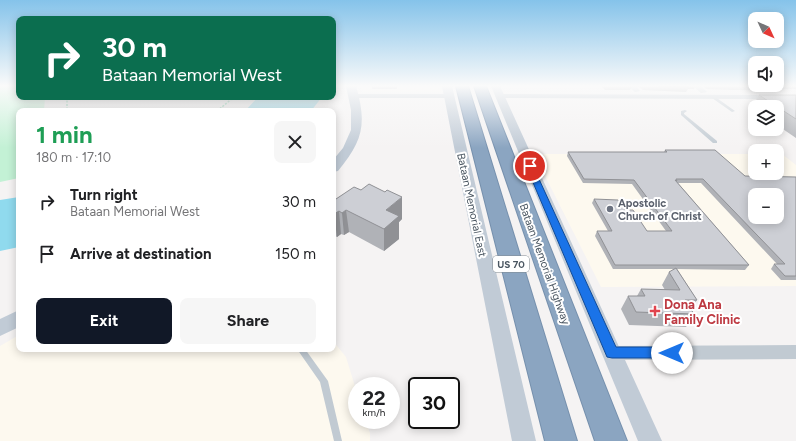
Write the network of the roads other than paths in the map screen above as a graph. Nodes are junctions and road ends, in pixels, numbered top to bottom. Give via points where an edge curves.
1 (356, 107) edge
2 (455, 107) edge
3 (457, 107) edge
4 (488, 107) edge
5 (504, 107) edge
6 (727, 107) edge
7 (685, 111) dead end
8 (733, 111) dead end
9 (715, 142) dead end
10 (336, 164) edge
11 (16, 320) edge
12 (0, 328) edge
13 (304, 352) edge
14 (796, 352) edge
15 (612, 353) junction
16 (338, 441) edge
17 (524, 441) edge
18 (561, 441) edge
19 (611, 441) edge
20 (650, 441) edge

1 - 10 main road via 358,121 355,135 348,150
2 - 17 main road, Bataan Memorial East
3 - 18 highway, US 70
4 - 19 highway, Bataan Memorial Highway / US 70
5 - 15 main road
6 - 8 lane
7 - 9 lane via 682,114
11 - 12 main road
13 - 16 lane via 324,381
14 - 15 street
15 - 20 main road

